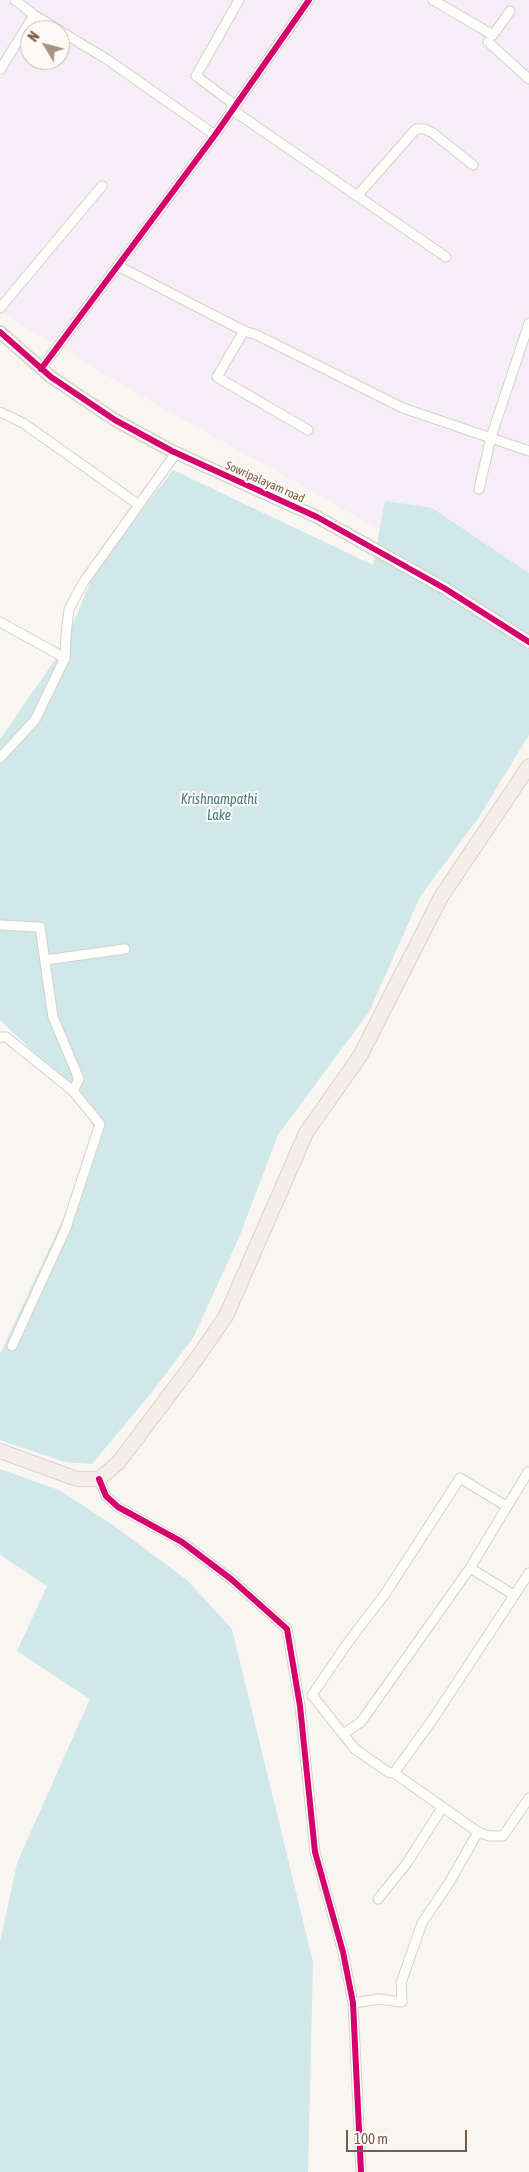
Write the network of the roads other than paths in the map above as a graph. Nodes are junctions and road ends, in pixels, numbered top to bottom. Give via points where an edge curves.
1 (15, 0) edge
2 (239, 0) edge
3 (309, 0) edge
4 (433, 0) edge
5 (510, 11) dead end
6 (34, 15) junction
7 (43, 20) edge
8 (70, 36) edge
9 (488, 42) dead end
10 (0, 70) edge
11 (529, 79) edge
12 (233, 107) junction
13 (215, 135) junction
14 (473, 165) dead end
15 (102, 186) dead end
16 (357, 196) junction
17 (446, 257) dead end
18 (118, 266) junction
19 (0, 308) edge
20 (529, 322) edge
21 (244, 331) junction
22 (0, 332) edge
23 (41, 369) junction
24 (0, 412) edge
25 (308, 430) dead end
26 (491, 437) junction
27 (529, 451) edge
28 (176, 453) junction
29 (480, 489) dead end
30 (138, 505) junction
31 (0, 622) edge
32 (529, 642) edge
33 (65, 658) junction
34 (0, 758) edge
35 (529, 766) edge
36 (0, 925) edge
37 (125, 948) dead end
38 (45, 960) junction
39 (0, 1037) edge
40 (74, 1091) junction
41 (12, 1346) dead end
42 (0, 1450) edge
43 (528, 1472) dead end
44 (99, 1479) junction
45 (506, 1506) junction
46 (470, 1568) junction
47 (529, 1573) edge
48 (514, 1595) junction
49 (312, 1695) junction
50 (300, 1706) junction
51 (343, 1734) junction
52 (394, 1773) junction
53 (529, 1798) edge
54 (442, 1808) junction
55 (478, 1832) junction
56 (378, 1899) dead end
57 (353, 2003) junction
58 (361, 2172) edge

1 - 6 street
2 - 12 street via 196,76
3 - 12 street
4 - 5 street via 493,35
6 - 7 street
6 - 10 street
8 - 13 street
9 - 11 street
12 - 13 street
12 - 16 street
13 - 18 street
14 - 16 street via 433,133 416,129
15 - 19 street
16 - 17 street
18 - 21 street
18 - 23 street
20 - 26 street
21 - 25 street via 217,377
21 - 26 street via 257,334 403,408
22 - 23 street, Sowripalayam road
23 - 28 street, Sowripalayam road via 115,420
24 - 30 street via 23,422
26 - 27 street
26 - 29 street
28 - 30 street
28 - 32 street, Sowripalayam road via 317,517 444,588
30 - 33 street via 95,564 70,609
31 - 33 street
33 - 34 street via 35,720
35 - 44 main road via 441,897 360,1056 306,1133 226,1316 118,1463
36 - 38 street via 40,927
37 - 38 street
38 - 40 street via 53,1017 79,1079
39 - 40 street via 6,1037
40 - 41 street via 100,1124 66,1228
42 - 44 main road via 77,1479
43 - 45 street
44 - 50 street via 106,1496 118,1507 182,1542 231,1579 287,1629
45 - 46 street
45 - 49 street via 460,1478 385,1594
46 - 48 street
46 - 51 street via 361,1722
47 - 48 street
48 - 52 street
49 - 50 street
49 - 51 street
50 - 57 street via 315,1852 343,1952
51 - 52 street via 355,1749
52 - 54 street
53 - 55 street via 503,1836
54 - 55 street
54 - 56 street via 407,1863
55 - 57 street via 450,1883 422,1923 401,1983 402,2002 379,1999
57 - 58 street

